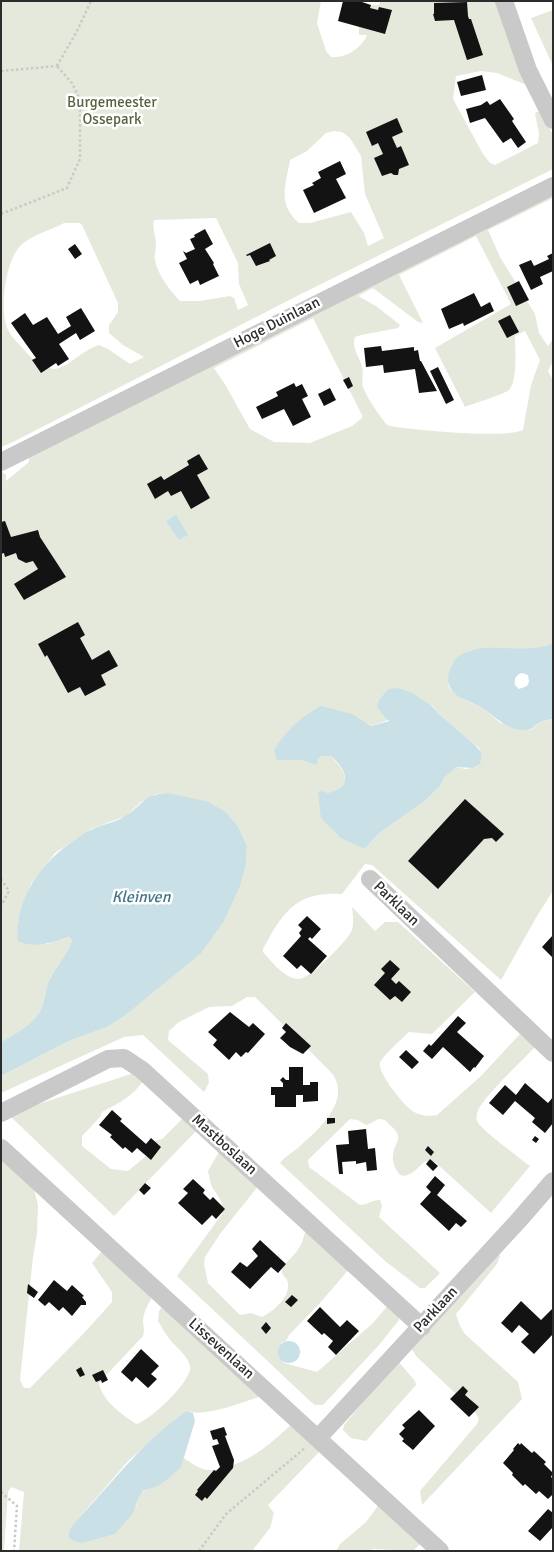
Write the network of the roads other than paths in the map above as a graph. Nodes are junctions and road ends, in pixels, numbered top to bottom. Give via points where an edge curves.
1 (504, 1) edge
2 (553, 120) edge
3 (553, 186) edge
4 (1, 462) edge
5 (370, 879) dead end
6 (553, 1053) edge
7 (1, 1113) edge
8 (1, 1148) edge
9 (553, 1181) edge
10 (422, 1326) junction
11 (318, 1438) junction
12 (440, 1551) edge

1 - 2 street via 528,70
3 - 4 street, Hoge Duinlaan
5 - 6 street, Parklaan
7 - 10 street, Mastboslaan via 108,1059 124,1058 142,1070
8 - 11 street, Lissevenlaan
9 - 10 street, Parklaan
10 - 11 street, Parklaan
11 - 12 street, Lissevenlaan

